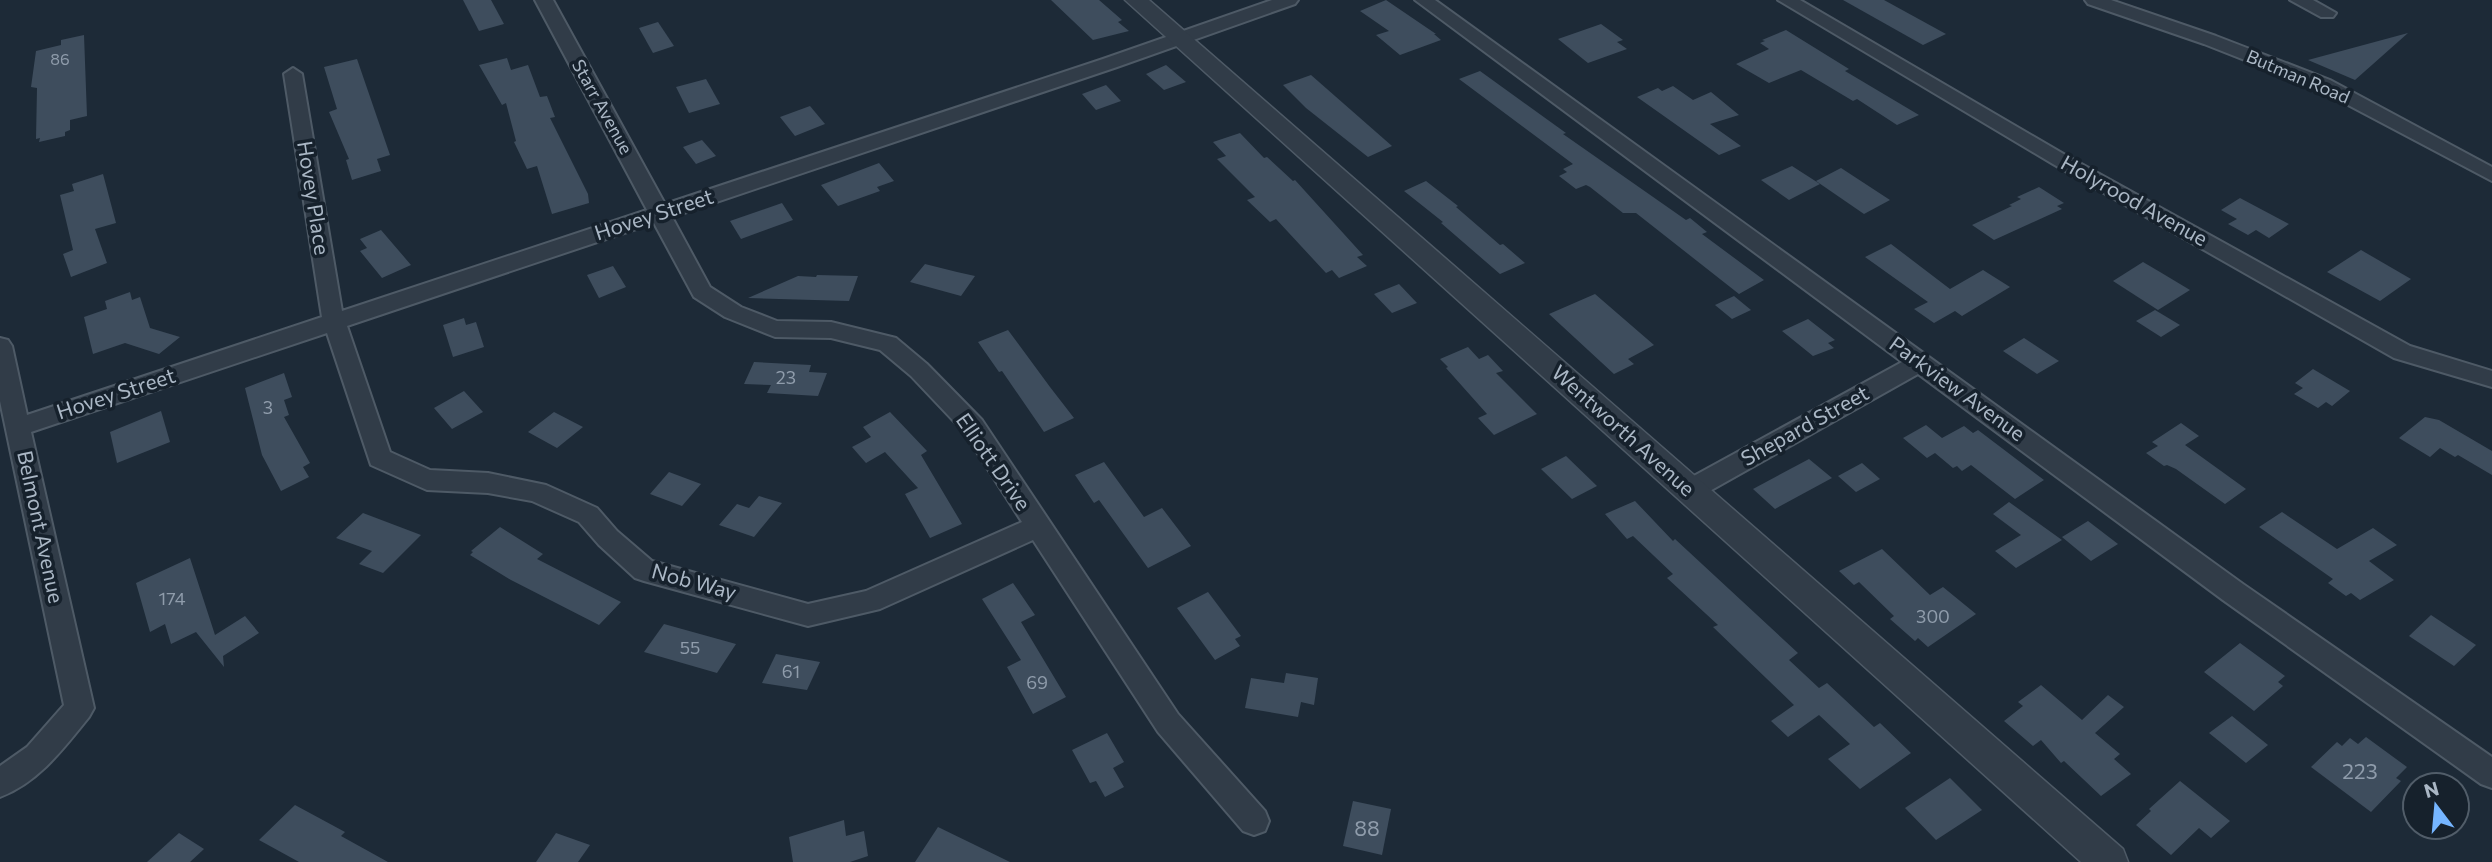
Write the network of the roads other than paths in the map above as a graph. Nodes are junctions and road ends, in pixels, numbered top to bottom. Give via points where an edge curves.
1 (544, 0) edge
2 (1136, 0) edge
3 (1289, 0) edge
4 (1424, 0) edge
5 (1787, 0) edge
6 (2094, 0) edge
7 (2299, 0) edge
8 (2327, 13) dead end
9 (1180, 38) junction
10 (293, 74) dead end
11 (2492, 175) edge
12 (660, 213) junction
13 (335, 321) junction
14 (0, 346) edge
15 (1920, 362) junction
16 (2492, 379) edge
17 (18, 427) junction
18 (1689, 490) junction
19 (1038, 526) junction
20 (2492, 774) edge
21 (0, 783) edge
22 (1254, 821) dead end
23 (2109, 862) edge

1 - 12 street, Starr Avenue
2 - 9 street, Wentworth Avenue
3 - 9 street, Hovey Street
4 - 15 street, Parkview Avenue
5 - 16 street, Holyrood Avenue via 2402,352
6 - 11 street, Butman Road via 2323,84
7 - 8 street
9 - 12 street, Hovey Street
9 - 18 street, Wentworth Avenue
10 - 13 street, Hovey Place
12 - 13 street, Hovey Street
12 - 19 street, Elliott Drive via 702,292 733,312 775,329 831,330 888,344 973,426
13 - 17 street, Hovey Street
13 - 19 street, Nob Way via 380,458 426,480 488,483 537,492 587,514 644,570 808,615 870,601
14 - 17 street, Belmont Avenue
15 - 18 street, Shepard Street
15 - 20 street, Parkview Avenue
17 - 21 street, Belmont Avenue via 79,708 38,757
18 - 23 street, Wentworth Avenue
19 - 22 street, Elliott Drive via 1168,723

